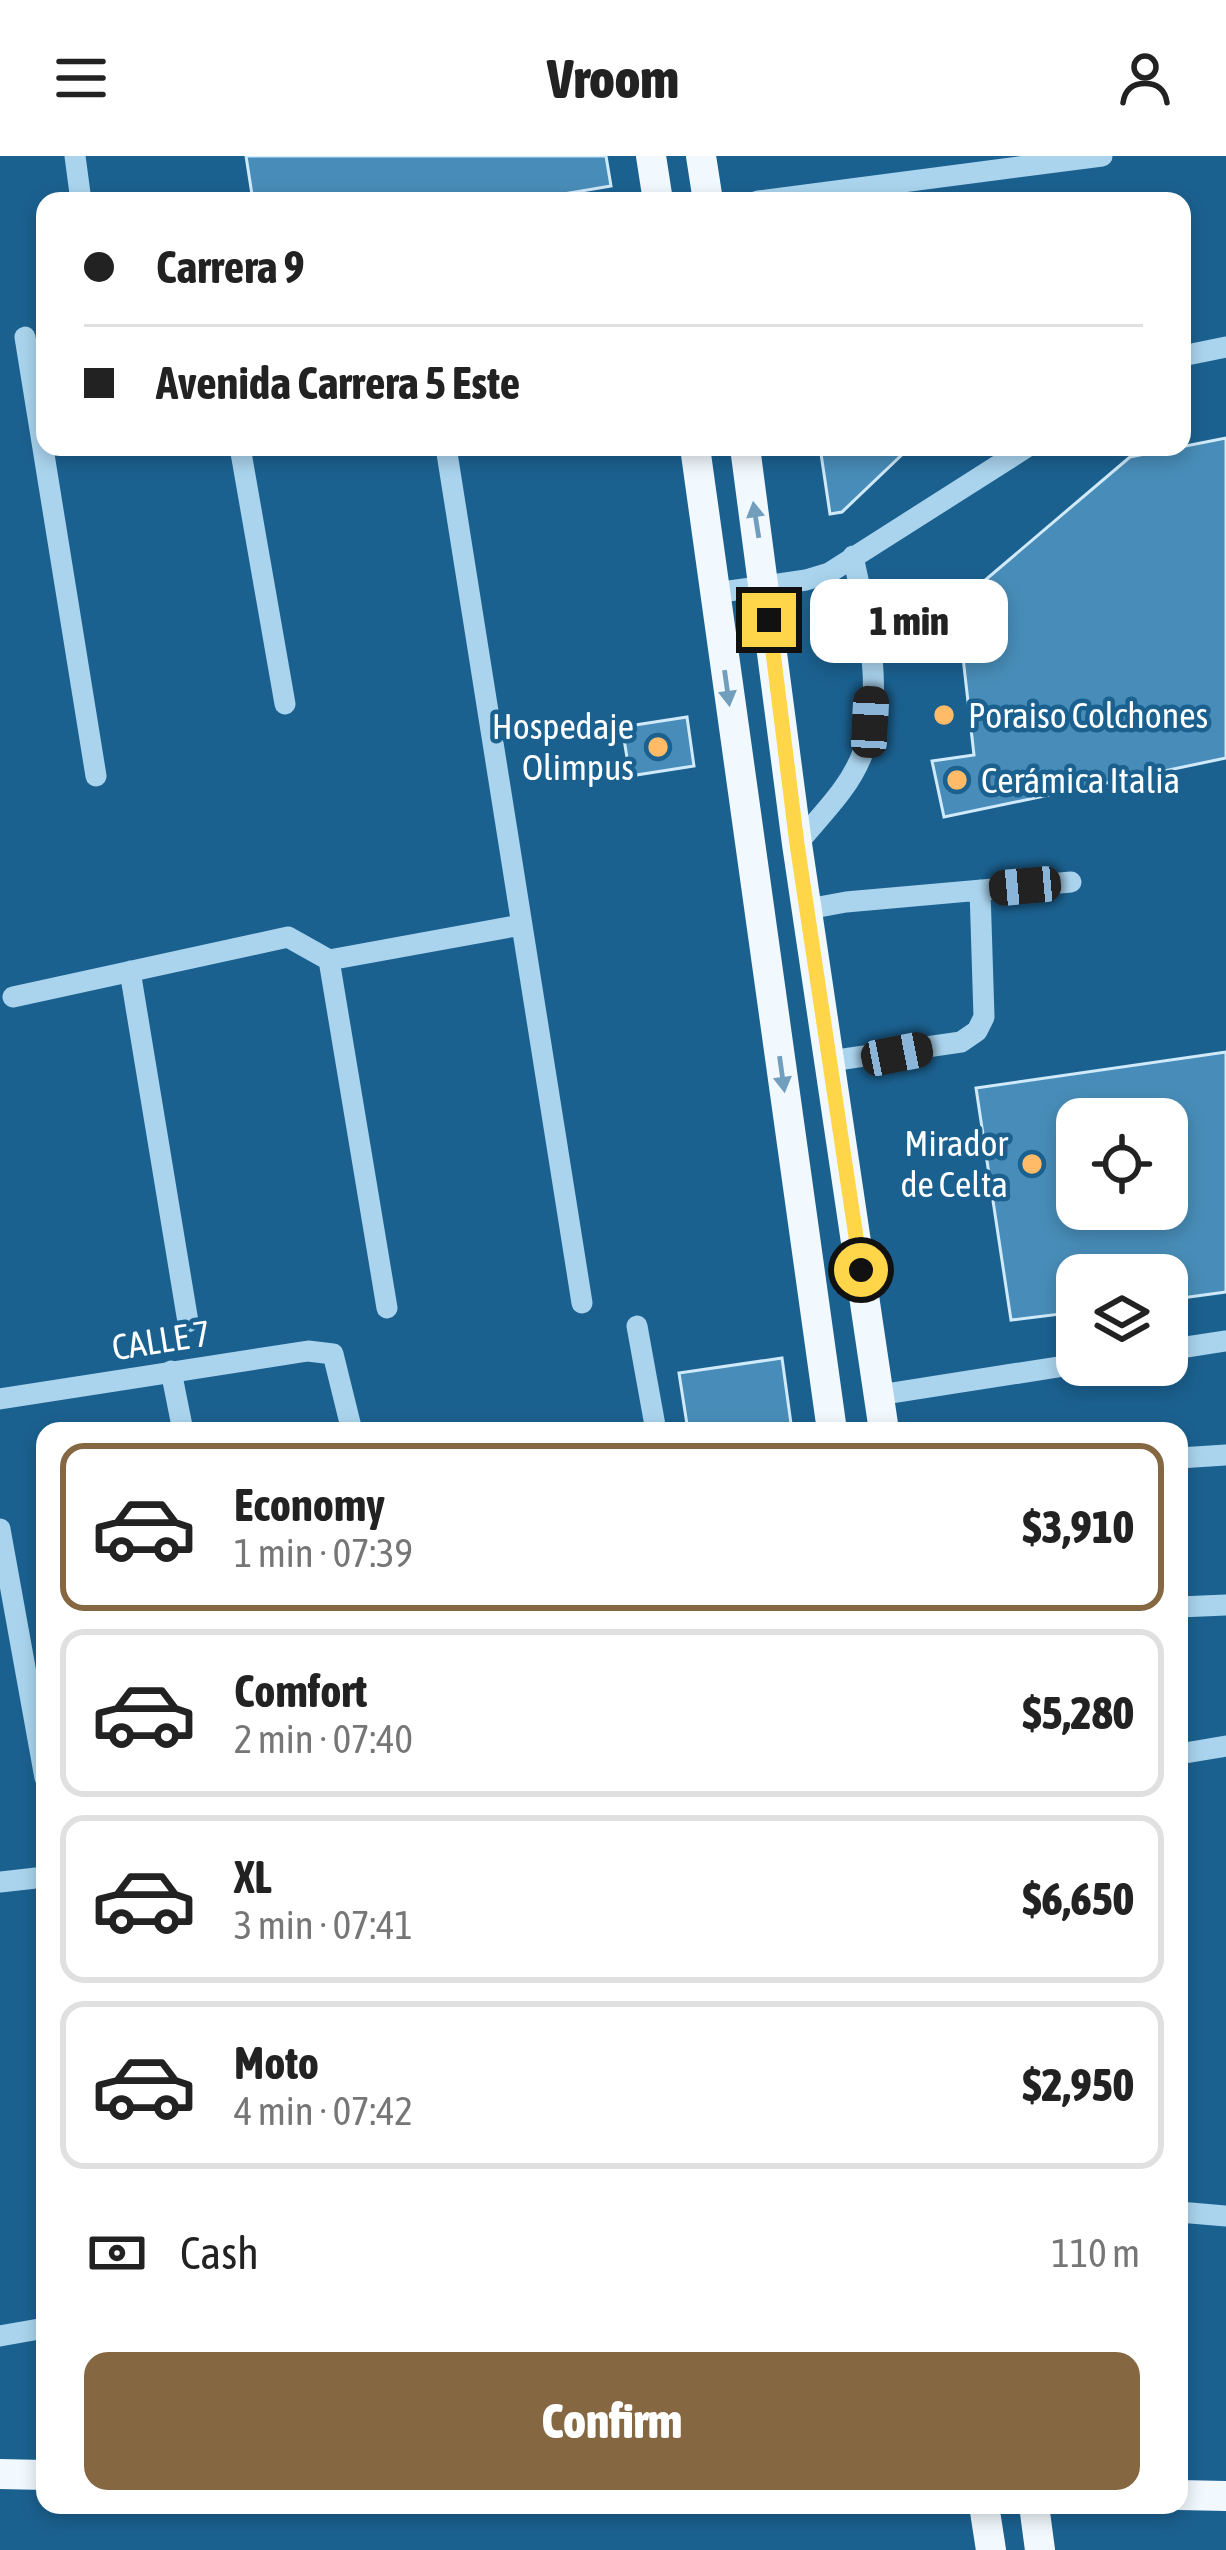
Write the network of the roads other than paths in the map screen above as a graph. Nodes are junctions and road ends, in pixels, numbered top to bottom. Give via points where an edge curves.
1 (75, 156) edge
2 (701, 156) edge
3 (1102, 156) edge
4 (80, 192) edge
5 (707, 192) edge
6 (827, 192) edge
7 (25, 337) dead end
8 (1226, 347) edge
9 (1191, 354) edge
10 (36, 380) edge
11 (48, 456) edge
12 (242, 456) edge
13 (447, 456) edge
14 (696, 456) edge
15 (746, 456) edge
16 (1013, 456) edge
17 (854, 556) junction
18 (766, 586) junction
19 (715, 592) junction
20 (285, 704) dead end
21 (96, 776) dead end
22 (797, 844) junction
23 (1071, 882) dead end
24 (980, 890) junction
25 (808, 910) junction
26 (521, 925) junction
27 (329, 959) junction
28 (130, 971) junction
29 (13, 997) dead end
30 (830, 1061) junction
31 (582, 1303) dead end
32 (388, 1308) dead end
33 (188, 1322) dead end
34 (637, 1326) dead end
35 (1226, 1340) edge
36 (1188, 1346) edge
37 (1056, 1367) edge
38 (171, 1371) junction
39 (879, 1395) junction
40 (0, 1399) edge
41 (181, 1422) edge
42 (350, 1422) edge
43 (654, 1422) edge
44 (831, 1422) edge
45 (883, 1422) edge
46 (1226, 1455) edge
47 (1188, 1457) edge
48 (0, 1528) edge
49 (1226, 1605) edge
50 (1188, 1607) edge
51 (11, 1650) edge
52 (36, 1744) edge
53 (1226, 1746) edge
54 (1188, 1752) edge
55 (36, 1878) edge
56 (0, 1882) edge
57 (1188, 2213) edge
58 (1226, 2216) edge
59 (36, 2330) edge
60 (0, 2336) edge
61 (0, 2474) edge
62 (36, 2475) edge
63 (1188, 2495) edge
64 (1226, 2496) edge
65 (985, 2514) edge
66 (1035, 2514) edge
67 (991, 2550) edge
68 (1040, 2550) edge

1 - 4 street
2 - 5 main road
3 - 6 street
7 - 10 street
8 - 9 street
11 - 21 street
12 - 20 street
13 - 26 street
14 - 19 main road
18 -> 15 main road
16 - 17 street
17 - 18 street via 829,573
17 - 22 street via 873,659 870,722 849,781
18 - 19 street
18 - 22 main road
19 -> 44 main road
22 - 25 main road
23 - 24 street
24 - 25 street
24 - 30 street via 984,1017 977,1031 961,1042
25 - 30 main road
26 - 27 street
26 - 31 street
27 - 28 street via 288,937
27 - 32 street
28 - 29 street
28 - 33 street
30 - 39 main road
34 - 43 street
35 - 36 street
37 - 39 street
38 - 40 street, CALLE 7
38 - 41 street
38 - 42 street, CALLE 7 via 333,1354
39 - 45 main road
46 - 47 street
48 - 51 street
49 - 50 street
51 - 52 street
53 - 54 street
55 - 56 street
57 - 58 street
59 - 60 street
61 - 62 main road
63 - 64 main road
65 - 67 main road
66 - 68 main road

